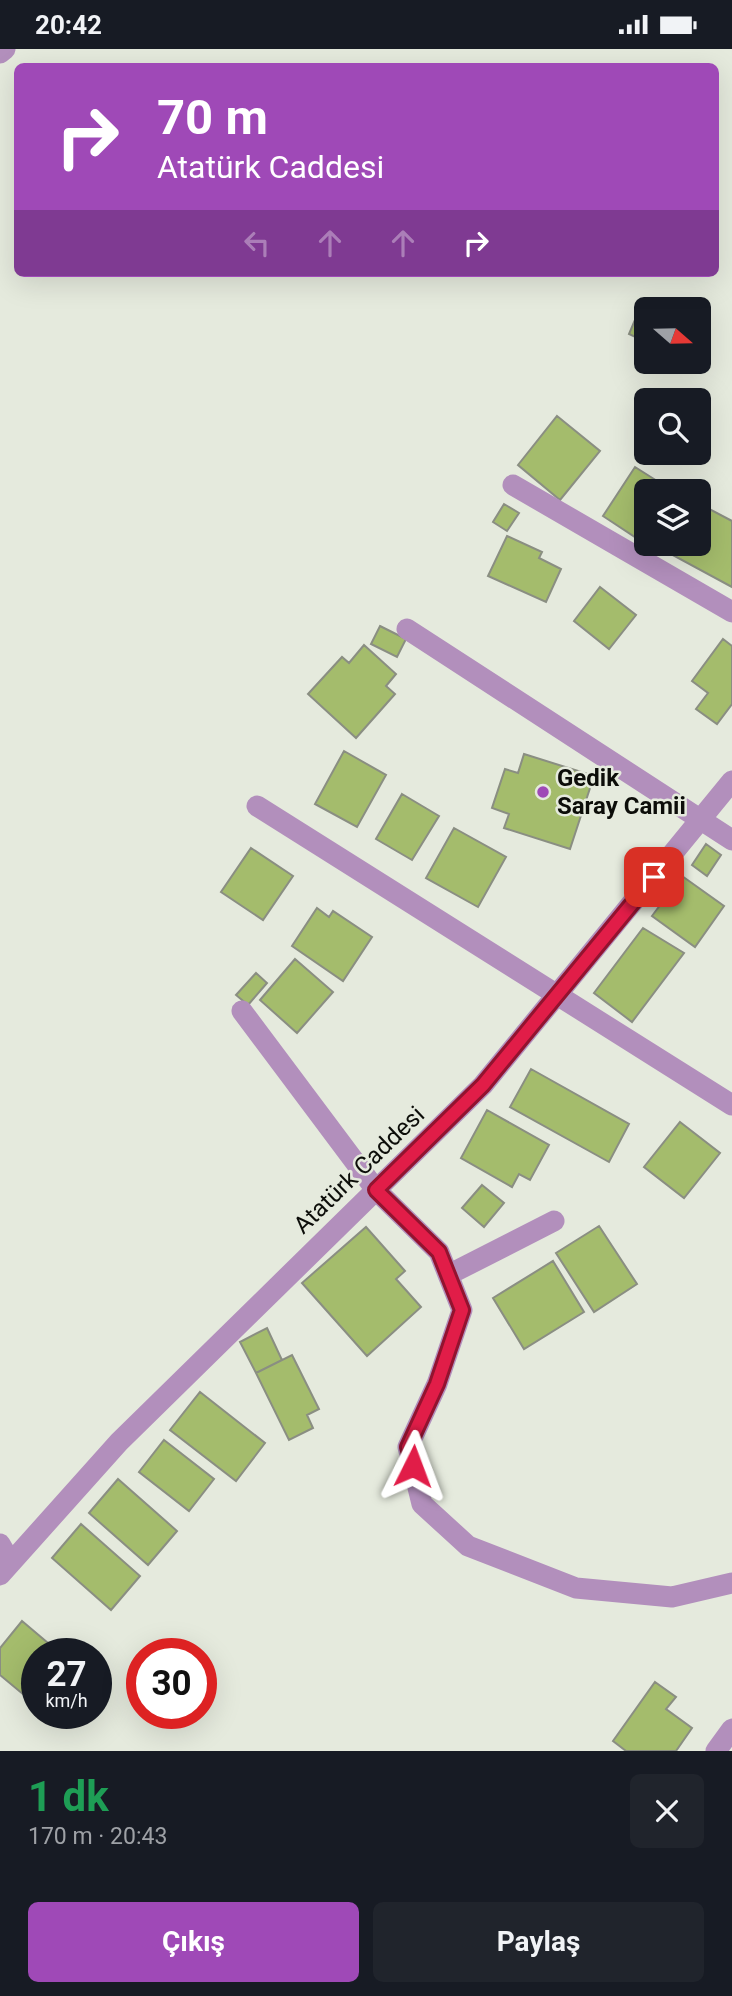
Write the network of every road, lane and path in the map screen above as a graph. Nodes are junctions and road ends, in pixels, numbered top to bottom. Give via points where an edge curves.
1 (5, 49) edge
2 (0, 53) edge
3 (513, 485) dead end
4 (732, 612) edge
5 (407, 629) dead end
6 (732, 781) edge
7 (257, 806) dead end
8 (701, 819) junction
9 (732, 839) edge
10 (558, 993) junction
11 (242, 1011) dead end
12 (732, 1105) edge
13 (376, 1190) junction
14 (554, 1221) dead end
15 (448, 1275) junction
16 (0, 1544) edge
17 (5, 1569) edge
18 (732, 1583) edge
19 (732, 1729) edge
20 (716, 1751) edge

1 - 2 street
3 - 4 street
5 - 8 street
6 - 8 street, Atatürk Caddesi
7 - 10 street
8 - 9 street
8 - 10 street, Atatürk Caddesi
10 - 12 street
10 - 13 street, Atatürk Caddesi via 483,1085
11 - 13 street
13 - 15 street via 439,1252
13 - 17 street, Atatürk Caddesi via 119,1442
14 - 15 street
15 - 18 street via 462,1310 437,1384 408,1447 422,1504 468,1546 576,1588 673,1597
16 - 17 street
19 - 20 street

